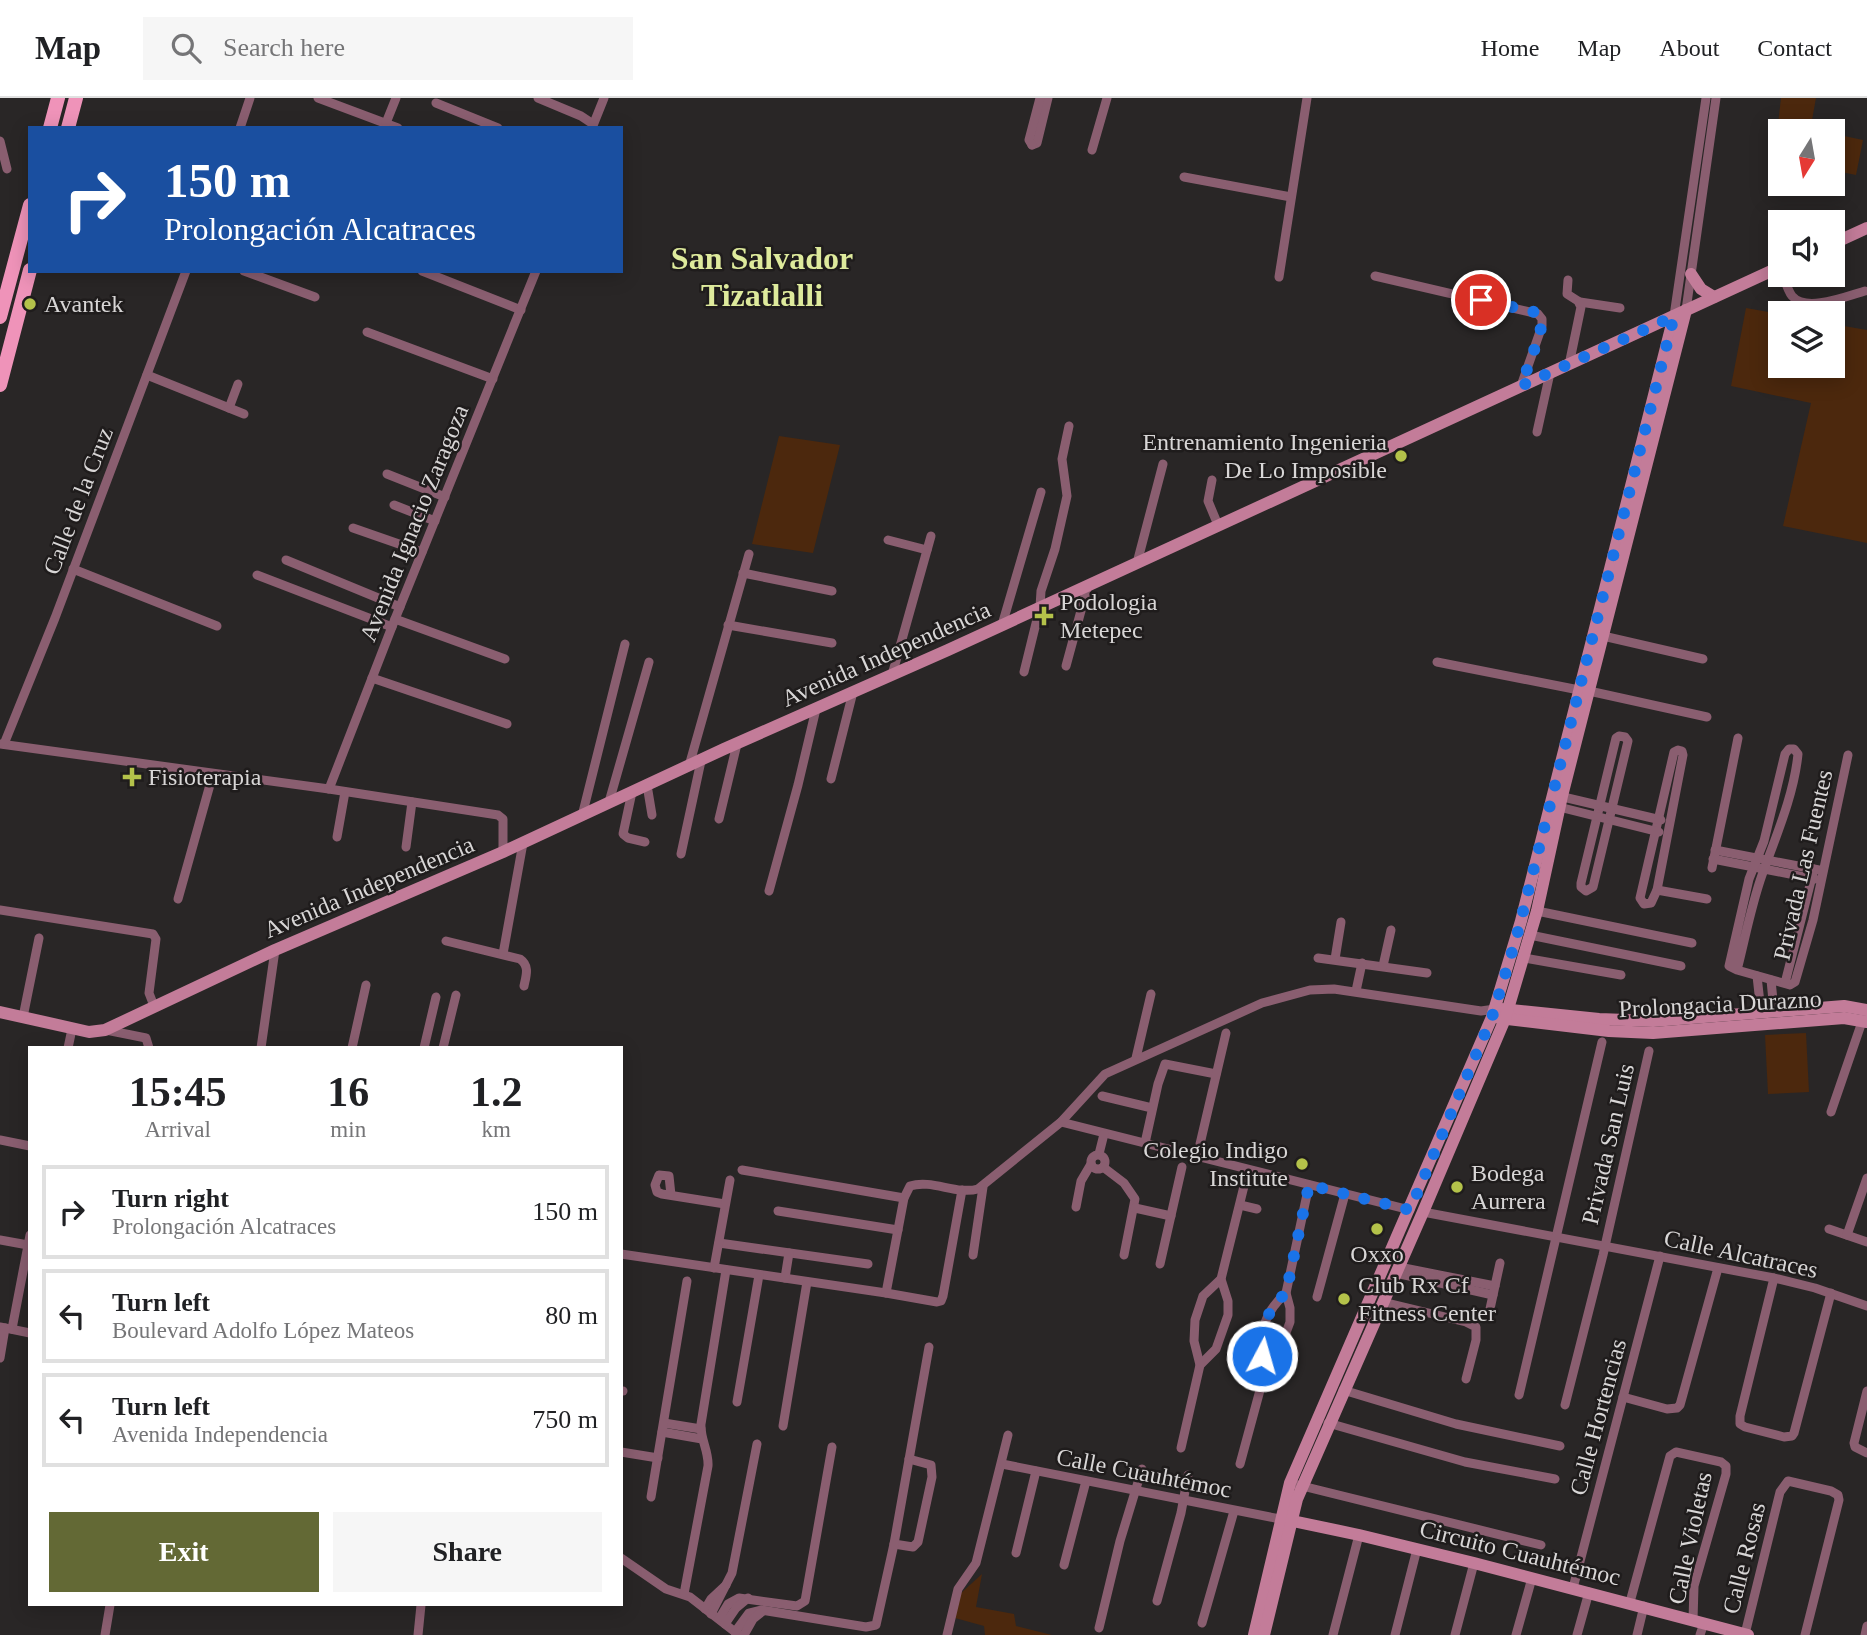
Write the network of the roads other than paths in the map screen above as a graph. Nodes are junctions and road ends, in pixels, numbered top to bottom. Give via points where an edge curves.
1 (58, 98) edge
2 (76, 98) edge
3 (250, 98) edge
4 (318, 98) edge
5 (396, 98) edge
6 (538, 98) edge
7 (604, 98) edge
8 (1040, 98) edge
9 (1048, 98) edge
10 (1107, 98) edge
11 (1307, 98) edge
12 (1706, 98) edge
13 (1717, 98) edge
14 (436, 103) dead end
15 (386, 123) junction
16 (51, 126) edge
17 (69, 126) edge
18 (241, 126) edge
19 (393, 126) edge
20 (493, 126) edge
21 (593, 126) edge
22 (0, 141) edge
23 (1092, 150) dead end
24 (7, 169) dead end
25 (1184, 177) dead end
26 (1292, 197) junction
27 (28, 212) edge
28 (1867, 228) edge
29 (1845, 238) edge
30 (1768, 272) edge
31 (29, 273) edge
32 (185, 273) edge
33 (250, 273) edge
34 (427, 273) edge
35 (535, 273) edge
36 (1691, 274) junction
37 (1279, 276) dead end
38 (1375, 276) dead end
39 (1568, 280) dead end
40 (1788, 287) edge
41 (1865, 291) dead end
42 (316, 297) dead end
43 (1714, 297) junction
44 (1580, 302) junction
45 (1620, 308) dead end
46 (521, 310) junction
47 (1680, 313) junction
48 (0, 317) edge
49 (367, 332) dead end
50 (1569, 365) junction
51 (1550, 373) junction
52 (146, 376) junction
53 (493, 379) junction
54 (238, 384) dead end
55 (0, 385) edge
56 (1521, 386) junction
57 (229, 408) junction
58 (244, 414) dead end
59 (1069, 426) dead end
60 (1537, 432) dead end
61 (1163, 464) dead end
62 (387, 474) dead end
63 (1212, 480) dead end
64 (1041, 492) dead end
65 (445, 496) junction
66 (394, 505) dead end
67 (435, 521) junction
68 (1218, 525) junction
69 (354, 528) dead end
70 (931, 536) dead end
71 (888, 540) dead end
72 (927, 550) junction
73 (422, 552) junction
74 (749, 554) dead end
75 (286, 560) dead end
76 (1137, 562) junction
77 (73, 569) junction
78 (743, 573) junction
79 (257, 575) dead end
80 (1088, 585) junction
81 (832, 591) dead end
82 (400, 607) junction
83 (1040, 607) junction
84 (393, 623) junction
85 (728, 625) junction
86 (1002, 625) junction
87 (216, 626) dead end
88 (1603, 636) junction
89 (625, 643) dead end
90 (832, 643) dead end
91 (505, 659) dead end
92 (1703, 659) dead end
93 (649, 662) dead end
94 (1437, 662) dead end
95 (1066, 666) dead end
96 (1024, 672) dead end
97 (892, 675) junction
98 (372, 678) junction
99 (1584, 691) junction
100 (853, 692) junction
101 (816, 709) junction
102 (1707, 717) dead end
103 (507, 724) dead end
104 (1738, 738) dead end
105 (2, 744) edge
106 (737, 744) junction
107 (1848, 755) dead end
108 (695, 763) junction
109 (213, 774) junction
110 (831, 779) dead end
111 (647, 785) junction
112 (329, 789) junction
113 (345, 792) junction
114 (632, 792) junction
115 (1558, 799) junction
116 (1775, 799) junction
117 (412, 802) junction
118 (609, 802) junction
119 (1787, 802) junction
120 (1612, 808) junction
121 (1599, 811) junction
122 (652, 815) dead end
123 (582, 816) junction
124 (719, 819) dead end
125 (1659, 819) junction
126 (1609, 821) junction
127 (1670, 822) junction
128 (1656, 832) junction
129 (1667, 835) junction
130 (337, 837) dead end
131 (645, 842) dead end
132 (523, 843) junction
133 (405, 847) dead end
134 (503, 852) junction
135 (681, 854) dead end
136 (1756, 862) junction
137 (1767, 863) junction
138 (1818, 875) junction
139 (1657, 890) junction
140 (769, 891) dead end
141 (178, 899) dead end
142 (1707, 900) dead end
143 (0, 910) edge
144 (1536, 911) junction
145 (1340, 922) dead end
146 (1391, 930) dead end
147 (1530, 935) junction
148 (39, 938) dead end
149 (446, 941) dead end
150 (1692, 943) dead end
151 (275, 950) junction
152 (503, 954) junction
153 (1318, 957) dead end
154 (1524, 958) junction
155 (1335, 959) junction
156 (1362, 963) junction
157 (1383, 966) junction
158 (1681, 966) dead end
159 (1733, 969) junction
160 (1427, 973) dead end
161 (1621, 975) dead end
162 (1758, 976) junction
163 (1771, 980) junction
164 (366, 985) dead end
165 (524, 986) dead end
166 (1356, 991) junction
167 (1151, 994) dead end
168 (456, 995) dead end
169 (436, 997) dead end
170 (155, 1006) junction
171 (0, 1012) edge
172 (1767, 1012) junction
173 (1496, 1013) junction
174 (1866, 1014) edge
175 (23, 1017) junction
176 (1653, 1027) junction
177 (72, 1029) junction
178 (104, 1030) junction
179 (1226, 1033) dead end
180 (1602, 1042) dead end
181 (68, 1046) edge
182 (148, 1046) edge
183 (261, 1046) edge
184 (352, 1046) edge
185 (424, 1046) edge
186 (443, 1046) edge
187 (1649, 1051) dead end
188 (1136, 1058) junction
189 (1216, 1074) junction
190 (1102, 1096) dead end
191 (1152, 1108) junction
192 (1831, 1112) dead end
193 (1061, 1122) junction
194 (1104, 1133) junction
195 (0, 1140) edge
196 (1144, 1143) junction
197 (1199, 1144) dead end
198 (28, 1146) edge
199 (1099, 1154) junction
200 (1091, 1164) junction
201 (1103, 1167) junction
202 (1182, 1167) dead end
203 (742, 1170) dead end
204 (1248, 1170) junction
205 (1867, 1178) edge
206 (730, 1180) dead end
207 (1309, 1185) junction
208 (983, 1186) junction
209 (962, 1190) junction
210 (1345, 1194) junction
211 (671, 1195) dead end
212 (904, 1198) junction
213 (725, 1204) junction
214 (1240, 1205) junction
215 (1076, 1207) dead end
216 (1135, 1208) junction
217 (1257, 1209) dead end
218 (1416, 1211) junction
219 (778, 1212) dead end
220 (1171, 1216) junction
221 (1829, 1229) dead end
222 (898, 1230) junction
223 (1847, 1235) junction
224 (1556, 1236) junction
225 (0, 1240) edge
226 (1867, 1241) edge
227 (719, 1243) junction
228 (28, 1245) joint
229 (1605, 1245) junction
230 (789, 1253) junction
231 (623, 1254) edge
232 (973, 1255) dead end
233 (1125, 1255) dead end
234 (1660, 1256) junction
235 (1500, 1263) dead end
236 (869, 1264) dead end
237 (1160, 1264) dead end
238 (714, 1268) junction
239 (1718, 1268) junction
240 (726, 1270) junction
241 (1397, 1270) junction
242 (759, 1275) junction
243 (785, 1278) junction
244 (1774, 1278) junction
245 (1221, 1279) junction
246 (687, 1281) dead end
247 (807, 1282) junction
248 (1494, 1290) junction
249 (886, 1293) junction
250 (1286, 1293) junction
251 (1831, 1293) junction
252 (1317, 1297) dead end
253 (1383, 1302) junction
254 (1867, 1306) edge
255 (1488, 1318) dead end
256 (6, 1328) edge
257 (28, 1333) edge
258 (929, 1347) dead end
259 (0, 1358) edge
260 (1200, 1365) junction
261 (1266, 1368) junction
262 (1466, 1379) dead end
263 (1343, 1390) junction
264 (1867, 1391) edge
265 (1519, 1395) dead end
266 (1623, 1397) junction
267 (737, 1402) dead end
268 (1564, 1405) dead end
269 (1328, 1423) junction
270 (783, 1426) dead end
271 (663, 1428) junction
272 (701, 1434) junction
273 (1008, 1435) dead end
274 (757, 1444) dead end
275 (1560, 1446) dead end
276 (832, 1447) dead end
277 (1181, 1448) dead end
278 (623, 1452) edge
279 (1867, 1453) edge
280 (658, 1458) junction
281 (909, 1459) junction
282 (1002, 1464) junction
283 (1240, 1464) dead end
284 (1142, 1469) dead end
285 (1036, 1471) junction
286 (1188, 1475) dead end
287 (1555, 1479) dead end
288 (1086, 1481) junction
289 (1296, 1484) junction
290 (1136, 1491) junction
291 (651, 1497) dead end
292 (1184, 1501) junction
293 (1234, 1511) junction
294 (1285, 1520) junction
295 (1359, 1535) junction
296 (894, 1544) junction
297 (1541, 1545) dead end
298 (1417, 1549) junction
299 (1016, 1553) dead end
300 (623, 1559) edge
301 (1474, 1563) junction
302 (1064, 1565) dead end
303 (1532, 1578) junction
304 (1573, 1588) junction
305 (1589, 1592) junction
306 (684, 1594) junction
307 (1157, 1601) dead end
308 (1630, 1602) junction
309 (110, 1606) edge
310 (421, 1606) edge
311 (1644, 1606) junction
312 (715, 1617) junction
313 (1202, 1623) dead end
314 (1699, 1626) edge
315 (1867, 1626) edge
316 (1099, 1628) dead end
317 (739, 1634) edge
318 (105, 1635) edge
319 (418, 1635) edge
320 (947, 1635) edge
321 (1254, 1635) edge
322 (1264, 1635) edge
323 (1333, 1635) edge
324 (1395, 1635) edge
325 (1455, 1635) edge
326 (1517, 1635) edge
327 (1577, 1635) edge
328 (1637, 1635) edge
329 (1746, 1635) edge
330 (1805, 1635) edge
331 (1865, 1635) edge

1 - 16 main road
2 - 17 main road
3 - 18 street
4 - 15 street
5 - 15 street
6 - 21 street
7 - 21 street
8 - 9 street via 1029,139 1032,145 1037,143
10 - 23 street
11 - 26 street
12 - 47 street
13 - 36 street
14 - 20 street
15 - 19 street
22 - 24 street
25 - 26 street
26 - 37 street
27 - 48 main road
28 - 29 street
30 - 43 street, Avenida Independencia
31 - 55 main road
32 - 52 street, Calle de la Cruz
33 - 42 street
34 - 46 street
35 - 46 street, Avenida Ignacio Zaragoza
36 - 43 street via 1701,289
36 - 47 street
38 - 56 street via 1538,314 1543,322
39 - 44 street via 1567,294
40 - 41 street via 1791,295 1815,304
43 - 47 street, Avenida Independencia
44 - 45 street
44 - 50 street
46 - 53 street, Avenida Ignacio Zaragoza
47 - 50 street, Avenida Independencia
47 - 88 street
47 - 99 street
49 - 53 street
50 - 51 street, Avenida Independencia
51 - 56 street, Avenida Independencia
51 - 60 street
52 - 57 street
52 - 77 street, Calle de la Cruz
53 - 65 street, Avenida Ignacio Zaragoza
54 - 57 street
56 - 68 street, Avenida Independencia
57 - 58 street
59 - 83 street via 1062,459 1067,496
61 - 76 street
62 - 65 street
63 - 68 street via 1208,501
64 - 86 street
65 - 67 street, Avenida Ignacio Zaragoza
66 - 67 street
67 - 73 street, Avenida Ignacio Zaragoza
68 - 76 street, Avenida Independencia
69 - 73 street
70 - 72 street
71 - 72 street
72 - 97 street
73 - 82 street, Avenida Ignacio Zaragoza
74 - 78 street
75 - 82 street
76 - 80 street, Avenida Independencia
77 - 87 street
77 - 105 street, Calle de la Cruz
78 - 81 street
78 - 85 street
79 - 84 street
80 - 83 street, Avenida Independencia
80 - 95 street
82 - 84 street, Avenida Ignacio Zaragoza
83 - 86 street, Avenida Independencia
83 - 96 street
84 - 91 street
84 - 98 street, Avenida Ignacio Zaragoza
85 - 90 street
85 - 108 street
86 - 97 street, Avenida Independencia
88 - 92 street
88 - 99 street
89 - 123 street
93 - 118 street
94 - 99 street
97 - 100 street, Avenida Independencia
98 - 103 street
98 - 112 street, Avenida Ignacio Zaragoza
99 - 102 street
99 - 115 street
100 - 101 street, Avenida Independencia
100 - 110 street
101 - 106 street, Avenida Independencia
101 - 140 street
104 - 136 street, Privada Las Fuentes via 1713,859
105 - 109 street
106 - 108 street, Avenida Independencia
106 - 124 street
107 - 138 street, Privada Las Fuentes
108 - 111 street, Avenida Independencia
108 - 135 street
109 - 112 street
109 - 141 street
111 - 114 street, Avenida Independencia
111 - 122 street
112 - 113 street
113 - 117 street
113 - 130 street
114 - 118 street, Avenida Independencia
114 - 131 street via 623,834
115 - 121 street
115 - 144 street
115 - 173 street
116 - 119 street
116 - 119 street, Privada Las Fuentes via 1785,754 1794,749 1798,758
116 - 136 street, Privada Las Fuentes
117 - 133 street
117 - 134 street via 500,816
118 - 123 street, Avenida Independencia
119 - 137 street, Privada Las Fuentes
120 - 121 street
120 - 121 street via 1628,741 1623,736 1616,738
120 - 125 street
120 - 126 street
121 - 126 street
121 - 126 street via 1580,885 1586,891 1593,887
123 - 132 street, Avenida Independencia
125 - 127 street
125 - 127 street via 1674,752 1680,750 1683,755
125 - 128 street
126 - 128 street
127 - 129 street
128 - 129 street
128 - 139 street via 1640,900 1651,902
129 - 139 street
132 - 134 street, Avenida Independencia
132 - 152 street
134 - 151 street, Avenida Independencia
136 - 137 street
136 - 159 street
137 - 138 street
137 - 159 street, Privada Las Fuentes
138 - 163 street, Privada Las Fuentes via 1790,984
139 - 142 street
143 - 170 street via 153,934 149,993
144 - 147 street
144 - 150 street
145 - 155 street
146 - 157 street
147 - 154 street
147 - 158 street
148 - 175 street
149 - 152 street
151 - 170 street, Avenida Independencia
151 - 183 street
152 - 165 street via 525,963
153 - 155 street
154 - 161 street
154 - 173 street
155 - 156 street
156 - 157 street
156 - 166 street
157 - 160 street
159 - 162 street
162 - 163 street
162 - 172 street
163 - 172 street
164 - 184 street
166 - 173 street
166 - 188 street via 1310,990 1284,996
167 - 188 street
168 - 186 street
169 - 185 street
170 - 178 street, Avenida Independencia
171 - 175 street, Avenida Independencia
172 - 174 street, Prolongacia Durazno via 1843,1006
172 - 176 street, Prolongacia Durazno
173 - 176 street, Prolongacia Durazno via 1609,1031
173 - 218 street
174 - 176 street, Prolongacia Durazno
174 - 192 street
175 - 177 street, Avenida Independencia
177 - 178 street, Avenida Independencia
177 - 181 street
178 - 182 street via 146,1038
179 - 189 street
180 - 224 street
187 - 229 street, Privada San Luis
188 - 193 street via 1098,1080
189 - 191 street via 1165,1064
189 - 197 street
190 - 191 street
191 - 196 street
193 - 194 street, Calle Alcatraces
193 - 208 street
194 - 196 street, Calle Alcatraces
194 - 199 street
195 - 198 street
196 - 204 street, Calle Alcatraces
199 - 200 street via 1092,1157
199 - 201 street via 1105,1161
200 - 201 street
200 - 215 street via 1081,1181
201 - 216 street via 1133,1194
202 - 220 street
203 - 212 street
204 - 207 street, Calle Alcatraces
204 - 214 street
205 - 223 street
206 - 213 street
207 - 210 street, Calle Alcatraces
207 - 250 street
208 - 209 street
208 - 232 street
209 - 212 street via 920,1184 910,1186
209 - 249 street via 941,1301
210 - 218 street, Calle Alcatraces
210 - 252 street
211 - 213 street
212 - 222 street
213 - 227 street
214 - 217 street
214 - 245 street
216 - 220 street
216 - 233 street
218 - 224 street, Calle Alcatraces
218 - 241 street
218 - 289 street
219 - 222 street
220 - 237 street
221 - 223 street
222 - 249 street
223 - 226 street
224 - 229 street, Calle Alcatraces
224 - 265 street
225 - 228 street
227 - 230 street
227 - 238 street
228 - 256 street
229 - 234 street, Calle Alcatraces
229 - 268 street
230 - 236 street
230 - 243 street
231 - 238 street
234 - 239 street, Calle Alcatraces
234 - 266 street, Calle Hortencias
235 - 248 street
238 - 240 street
239 - 244 street, Calle Alcatraces
239 - 266 street via 1680,1405 1667,1409
240 - 242 street
240 - 272 street
241 - 248 street
241 - 253 street
242 - 243 street
242 - 267 street
243 - 247 street
244 - 251 street, Calle Alcatraces
244 - 251 street via 1740,1416 1745,1427 1784,1437 1794,1433
245 - 260 street via 1203,1297 1195,1320
245 - 260 street via 1228,1315 1216,1349
246 - 271 street
247 - 249 street
247 - 270 street
248 - 255 street
250 - 261 street via 1290,1322 1278,1354
250 - 261 street via 1274,1303 1262,1331
251 - 254 street, Calle Alcatraces
253 - 262 street via 1476,1327
253 - 263 street
256 - 257 street
256 - 259 street
258 - 281 street
260 - 277 street
261 - 283 street
263 - 269 street
263 - 275 street via 1456,1424
264 - 279 street via 1854,1443
266 - 304 street, Calle Hortencias
269 - 287 street via 1465,1462
269 - 289 street
271 - 272 street
271 - 280 street
272 - 306 street via 708,1466
273 - 282 street
274 - 312 street via 734,1567 727,1584 716,1594
276 - 312 street via 805,1601 797,1606 739,1598
278 - 280 street
280 - 291 street
281 - 296 street
281 - 296 street via 931,1465 932,1477 917,1545
282 - 285 street, Calle Cuauhtémoc
282 - 320 street via 976,1563 958,1589
284 - 290 street
285 - 288 street, Calle Cuauhtémoc
285 - 299 street
286 - 292 street
288 - 290 street, Calle Cuauhtémoc
288 - 302 street
289 - 294 street
289 - 297 street
290 - 292 street, Calle Cuauhtémoc
290 - 316 street
292 - 293 street, Calle Cuauhtémoc
292 - 307 street
293 - 294 street, Calle Cuauhtémoc
293 - 313 street
294 - 295 street, Circuito Cuauhtémoc
294 - 321 street
294 - 322 street
295 - 298 street, Circuito Cuauhtémoc
295 - 323 street
296 - 317 street via 877,1622 872,1627 756,1610
298 - 301 street, Circuito Cuauhtémoc
298 - 324 street
300 - 306 street via 666,1589
301 - 303 street, Circuito Cuauhtémoc
301 - 325 street
303 - 304 street, Circuito Cuauhtémoc
303 - 326 street
304 - 305 street, Circuito Cuauhtémoc
305 - 308 street, Circuito Cuauhtémoc
305 - 327 street
306 - 312 street
308 - 311 street, Circuito Cuauhtémoc
308 - 314 street, Calle Violetas via 1670,1456 1676,1452 1721,1462 1727,1474 1694,1586
309 - 318 street
310 - 319 street
311 - 314 street, Circuito Cuauhtémoc
311 - 328 street
312 - 317 street
314 - 329 street, Circuito Cuauhtémoc
315 - 331 street
329 - 330 street, Calle Rosas via 1780,1492 1788,1481 1831,1490 1839,1500

